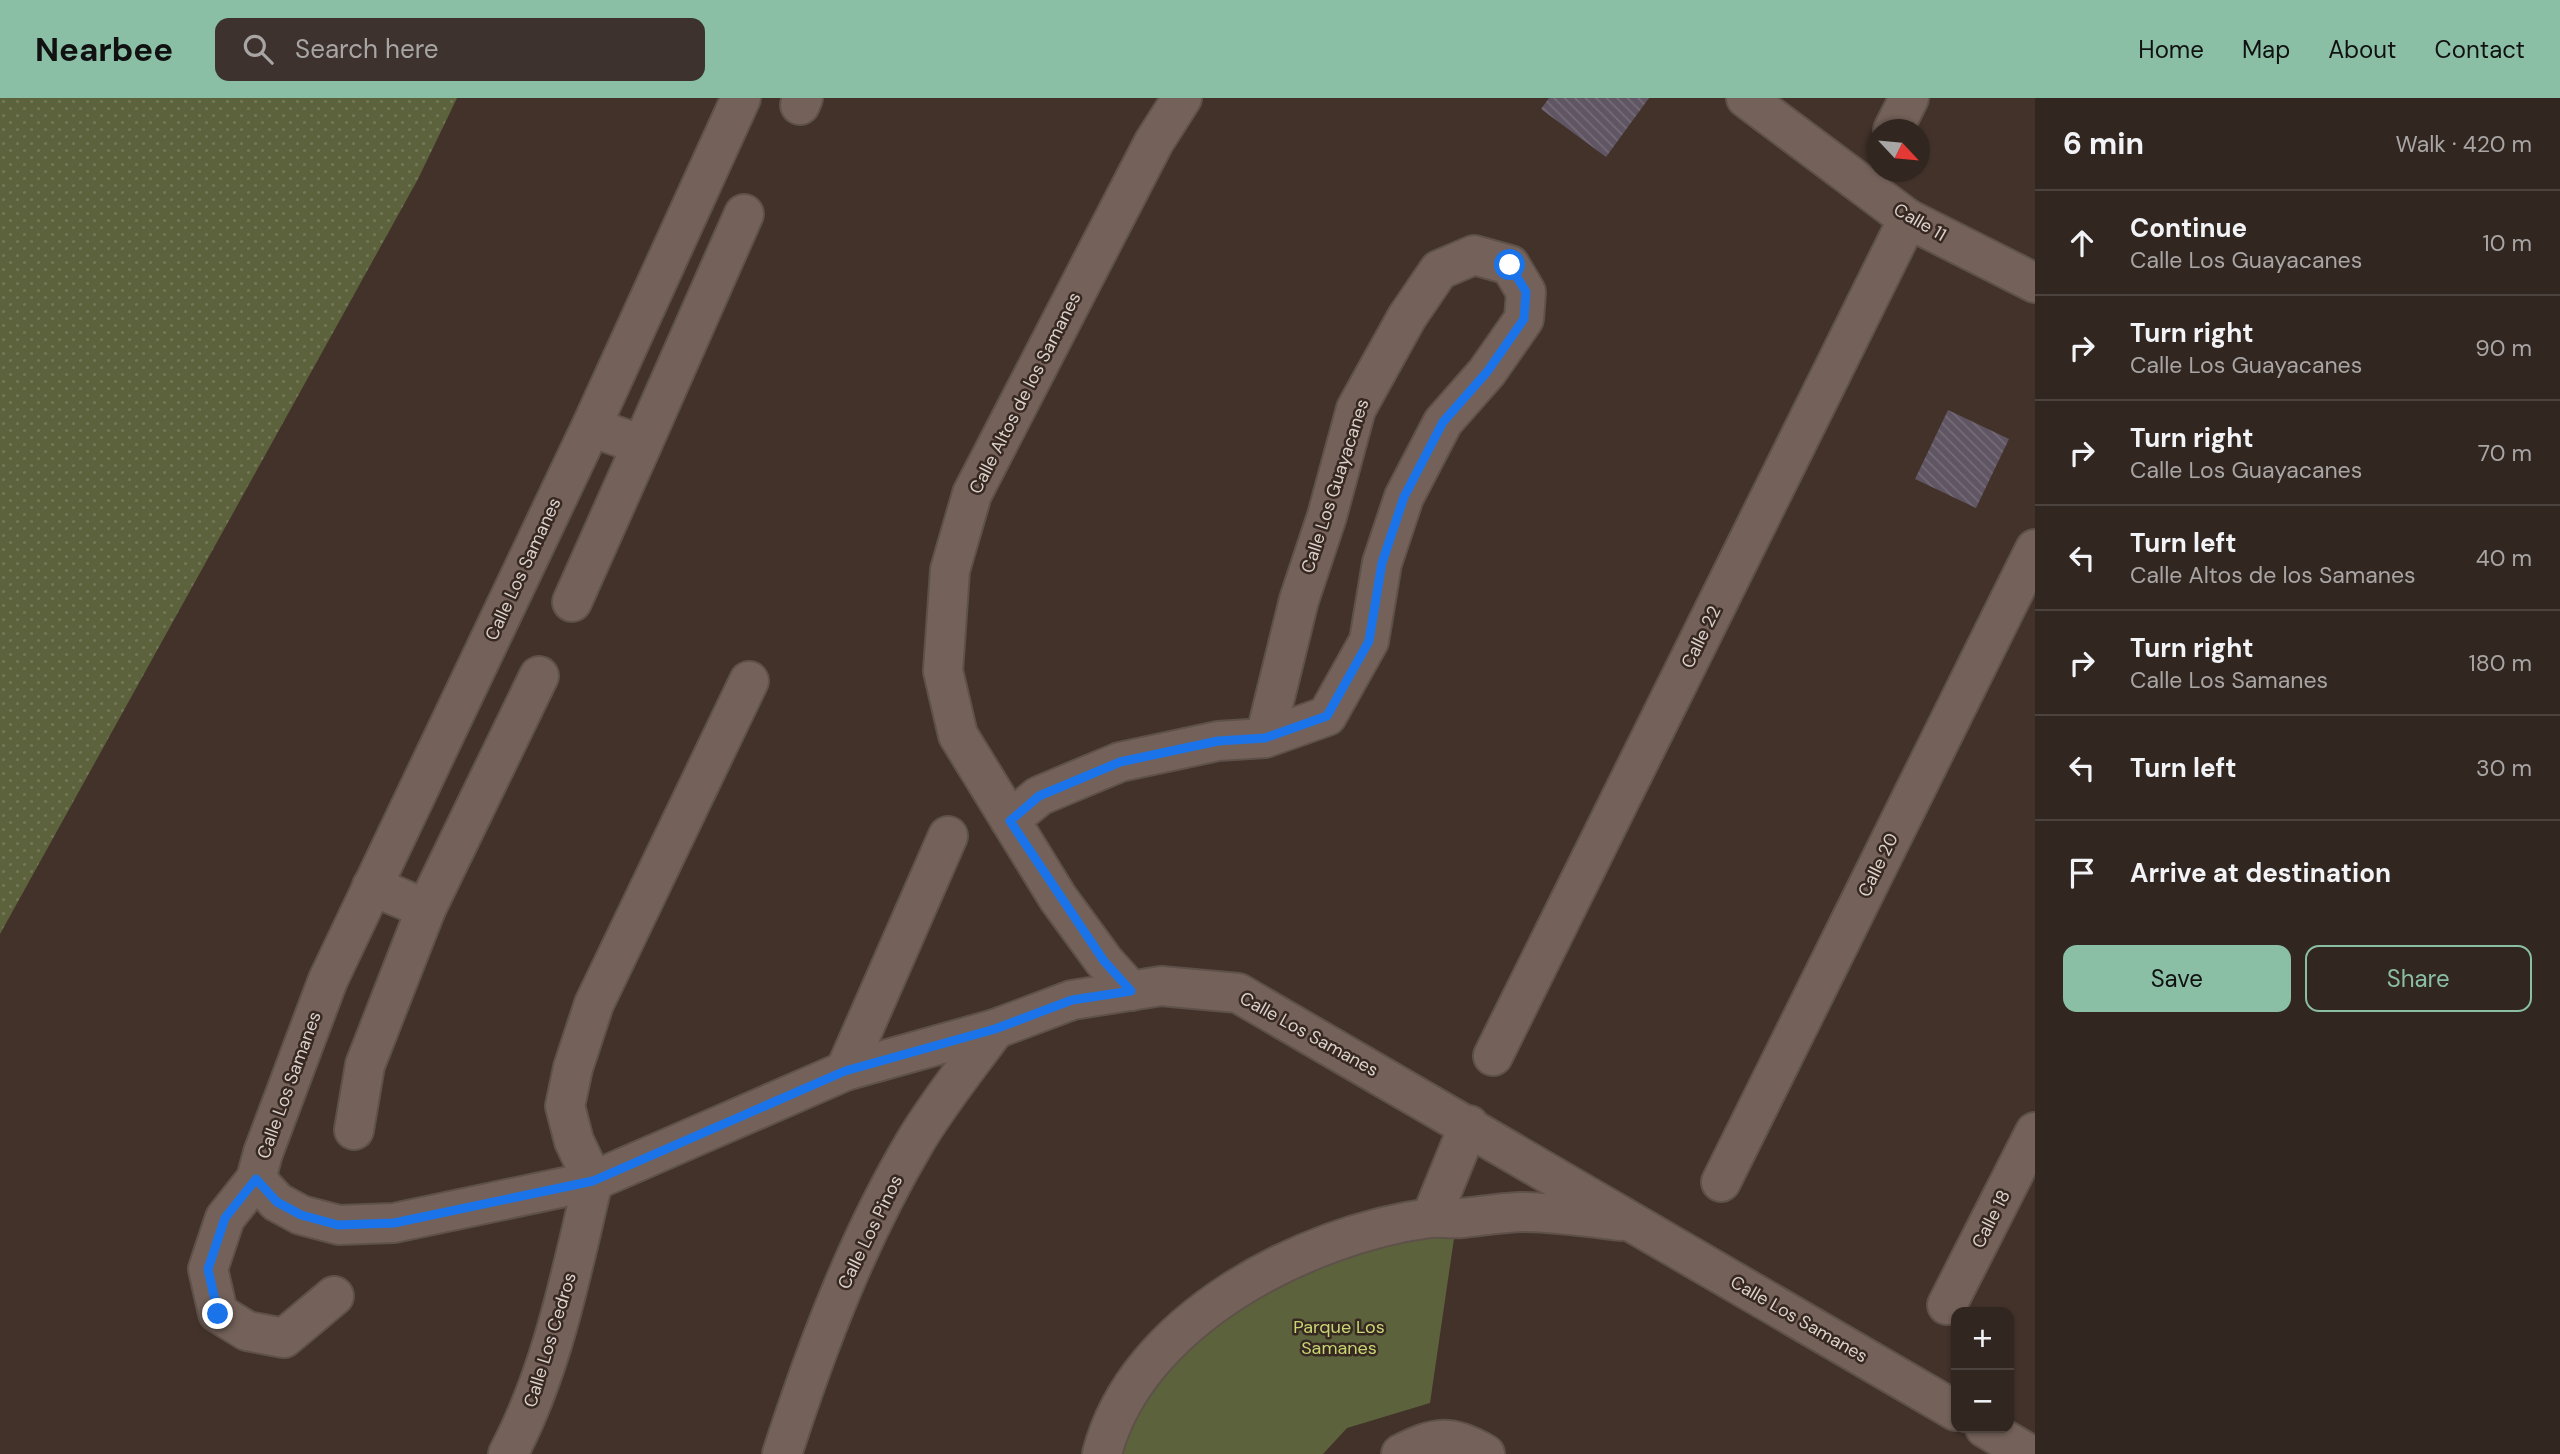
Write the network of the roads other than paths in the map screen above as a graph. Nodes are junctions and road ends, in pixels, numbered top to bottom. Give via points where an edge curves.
1 (741, 98) edge
2 (1182, 98) edge
3 (1746, 98) edge
4 (1909, 98) edge
5 (1898, 119) edge
6 (1867, 169) edge
7 (1879, 182) edge
8 (744, 214) dead end
9 (1908, 219) junction
10 (2035, 283) edge
11 (591, 427) junction
12 (642, 445) junction
13 (2035, 549) edge
14 (572, 602) dead end
15 (539, 676) dead end
16 (748, 681) dead end
17 (1265, 738) junction
18 (1010, 821) junction
19 (948, 836) dead end
20 (372, 886) junction
21 (426, 909) junction
22 (1131, 991) junction
23 (995, 1029) junction
24 (1493, 1056) dead end
25 (845, 1071) junction
26 (1469, 1125) junction
27 (354, 1130) dead end
28 (2035, 1132) edge
29 (256, 1179) junction
30 (593, 1181) junction
31 (1721, 1182) dead end
32 (1431, 1218) junction
33 (1633, 1222) junction
34 (334, 1296) dead end
35 (1947, 1305) dead end
36 (1951, 1408) edge
37 (1993, 1433) edge
38 (508, 1454) edge
39 (782, 1454) edge
40 (1102, 1454) edge
41 (1401, 1454) edge
42 (1485, 1454) edge
43 (2029, 1454) edge

1 - 11 street, Calle Los Samanes
2 - 18 street, Calle Altos de los Samanes via 1154,142 972,494 950,570 943,671 958,735
3 - 6 street, Calle 11
4 - 5 street
7 - 9 street, Calle 11
8 - 12 street
9 - 10 street, Calle 11
9 - 24 street, Calle 22
11 - 12 street
11 - 20 street, Calle Los Samanes
12 - 14 street
13 - 31 street, Calle 20
15 - 21 street
16 - 30 street via 594,1004 573,1068 565,1106 574,1141
17 - 17 street, Calle Los Guayacanes via 1327,716 1369,641 1382,563 1404,497 1443,422 1487,372 1524,319 1526,292 1510,265 1474,256 1439,270 1406,317 1356,409 1299,600
17 - 18 street, Calle Los Guayacanes via 1218,741 1120,762 1039,796
18 - 22 street, Calle Altos de los Samanes via 1104,961
19 - 25 street
20 - 21 street
20 - 29 street, Calle Los Samanes via 328,980
21 - 27 street via 365,1065
22 - 23 street, Calle Los Samanes via 1072,1000
22 - 26 street, Calle Los Samanes via 1161,986 1238,993
23 - 25 street, Calle Los Samanes
23 - 39 street, Calle Los Pinos via 916,1140 858,1248 814,1354
25 - 30 street, Calle Los Samanes
26 - 32 street
26 - 33 street, Calle Los Samanes
28 - 35 street, Calle 18
29 - 30 street, Calle Los Samanes via 277,1202 301,1215 338,1225 394,1223
29 - 34 street via 225,1218 208,1269 218,1314 247,1331 284,1338
30 - 38 street, Calle Los Cedros via 562,1313 523,1425
32 - 33 street via 1520,1212
32 - 40 street via 1294,1257 1214,1302 1146,1366 1107,1434
33 - 36 street, Calle Los Samanes
37 - 43 street
41 - 42 street via 1445,1438 1457,1439

